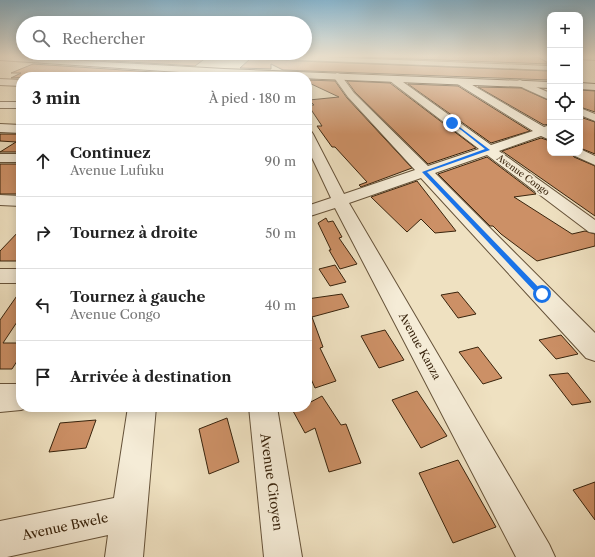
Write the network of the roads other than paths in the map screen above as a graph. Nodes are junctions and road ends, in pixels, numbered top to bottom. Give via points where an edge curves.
1 (0, 82) edge
2 (341, 82) edge
3 (398, 82) edge
4 (461, 82) edge
5 (520, 82) joint
6 (16, 83) edge
7 (547, 85) edge
8 (583, 86) edge
9 (595, 87) edge
10 (547, 96) edge
11 (0, 105) edge
12 (16, 105) edge
13 (0, 128) edge
14 (16, 129) edge
15 (547, 132) edge
16 (312, 144) edge
17 (488, 150) junction
18 (583, 155) edge
19 (0, 158) edge
20 (16, 158) edge
21 (595, 161) edge
22 (424, 172) junction
23 (0, 200) edge
24 (16, 201) edge
25 (340, 201) junction
26 (312, 210) edge
27 (595, 228) edge
28 (0, 276) edge
29 (16, 276) edge
30 (595, 350) edge
31 (16, 397) edge
32 (0, 398) edge
33 (141, 412) edge
34 (264, 412) edge
35 (129, 513) junction
36 (0, 540) edge
37 (124, 557) edge
38 (283, 557) edge
39 (536, 557) edge

1 - 6 street
2 - 22 street via 350,95
3 - 17 street, Avenue Congo
4 - 15 street
5 - 7 main road
5 - 10 street
8 - 9 main road
11 - 12 street
13 - 14 street
15 - 17 street
16 - 25 street, Avenue Kanza
17 - 22 street
17 - 27 street, Avenue Congo
18 - 21 street
19 - 20 street
22 - 25 street
22 - 30 street
23 - 24 street
25 - 26 street
25 - 39 street, Avenue Kanza
28 - 29 street
31 - 32 street
33 - 35 street
34 - 38 street, Avenue Citoyen
35 - 36 street, Avenue Bwele
35 - 37 street

